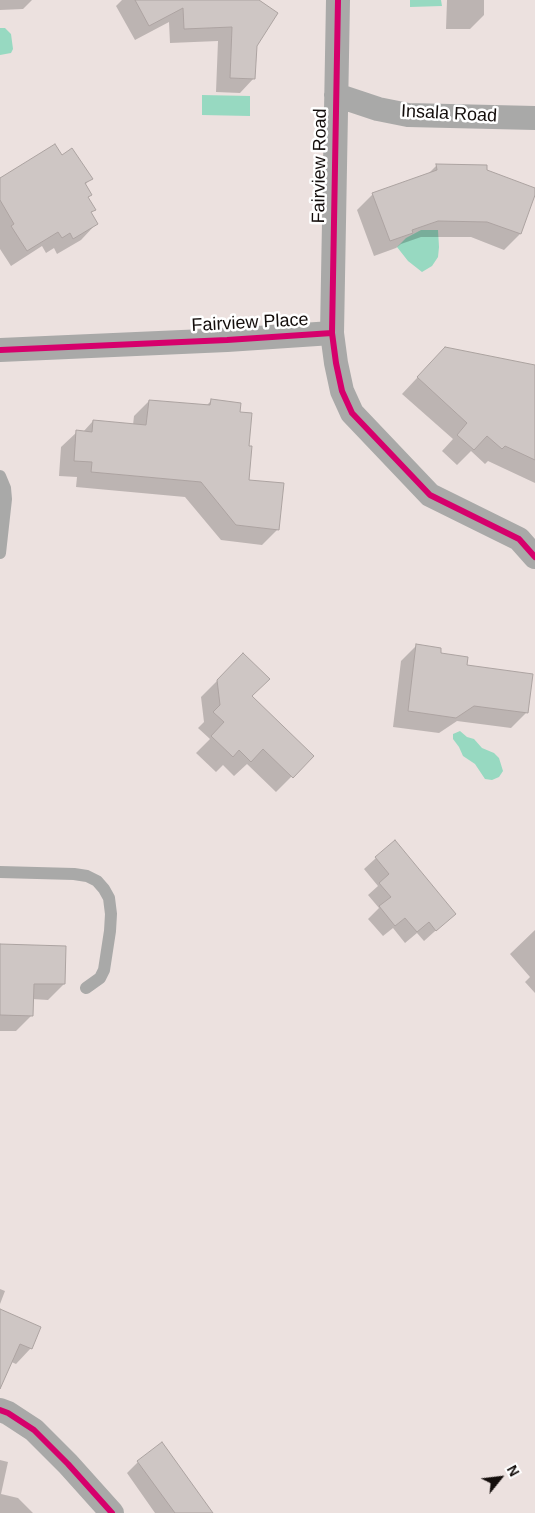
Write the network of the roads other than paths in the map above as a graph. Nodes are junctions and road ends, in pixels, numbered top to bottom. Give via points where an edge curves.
1 (338, 0) edge
2 (336, 96) junction
3 (535, 118) edge
4 (332, 333) junction
5 (0, 350) edge
6 (0, 476) edge
7 (0, 553) edge
8 (535, 556) edge
9 (0, 872) edge
10 (86, 988) dead end
11 (0, 1410) edge
12 (112, 1513) edge

1 - 2 street, Fairview Road
2 - 3 street, Insala Road via 408,115
2 - 4 street, Fairview Road
4 - 5 street, Fairview Place
4 - 8 street, Fairview Place via 342,390 352,413 430,495 519,539
6 - 7 lane via 6,499
9 - 10 lane via 74,874 98,881 104,889 111,914 104,970 100,978
11 - 12 street via 34,1430

